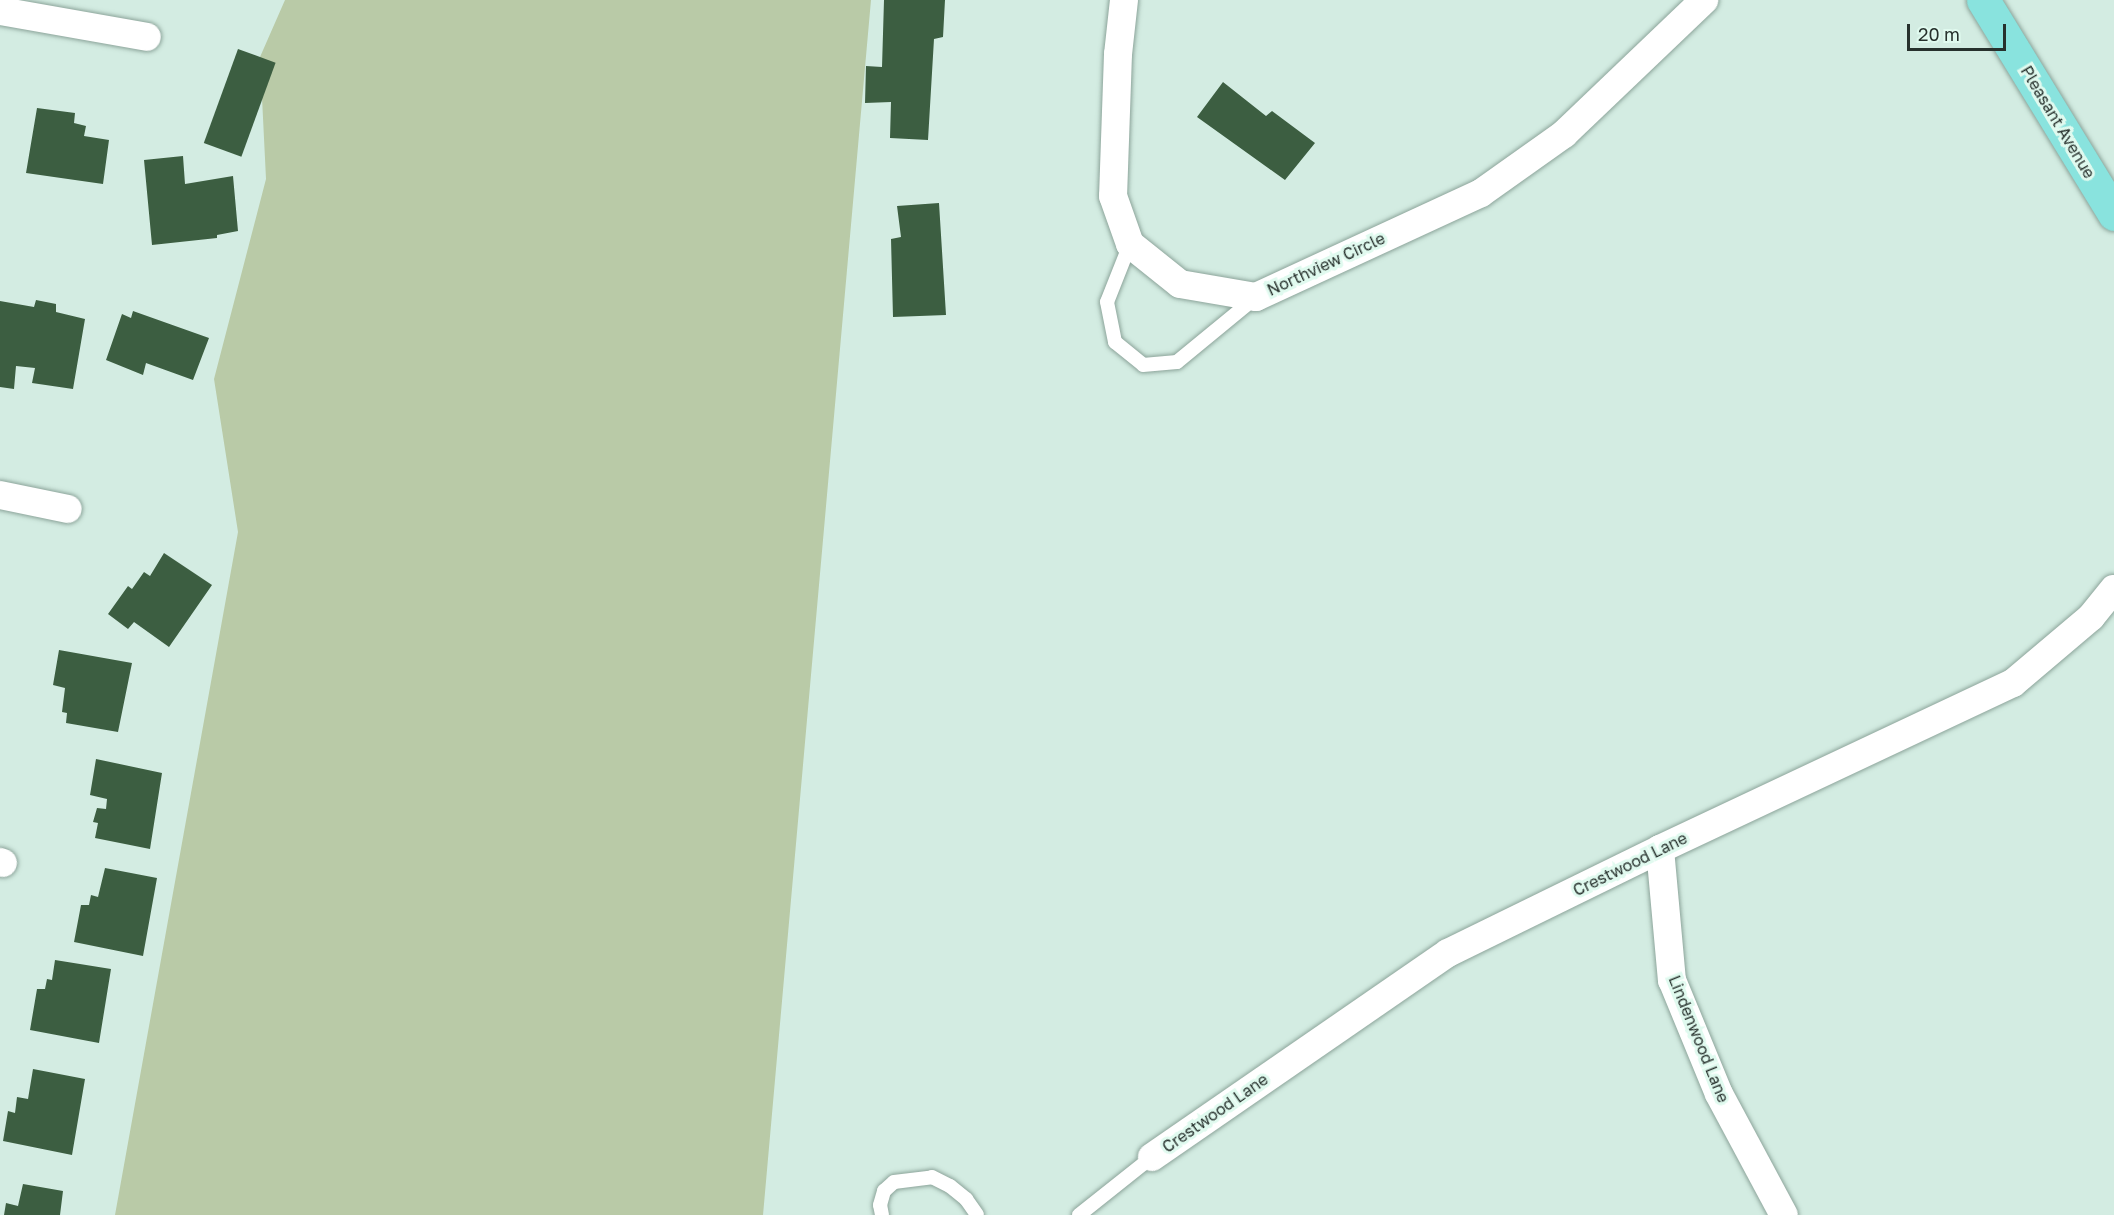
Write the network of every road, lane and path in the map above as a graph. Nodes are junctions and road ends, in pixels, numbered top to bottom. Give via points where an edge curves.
1 (1124, 0) edge
2 (1704, 0) edge
3 (1983, 0) edge
4 (0, 11) edge
5 (147, 37) dead end
6 (2114, 214) edge
7 (1130, 244) junction
8 (1256, 297) junction
9 (0, 495) edge
10 (68, 509) dead end
11 (2114, 589) edge
12 (1660, 849) junction
13 (1152, 1157) joint
14 (882, 1215) edge
15 (977, 1215) edge
16 (1079, 1215) edge
17 (1784, 1215) edge

1 - 7 street via 1113,196
2 - 8 street, Northview Circle via 1564,134 1481,193
3 - 6 main road, Pleasant Avenue
4 - 5 street
7 - 8 street, Northview Circle via 1180,284
7 - 8 lane via 1107,302 1115,342 1143,365 1177,362
9 - 10 street
11 - 12 street, Crestwood Lane via 2091,617 2013,683
12 - 13 street, Crestwood Lane via 1448,953
12 - 17 street, Lindenwood Lane via 1672,980 1719,1094
13 - 16 lane
14 - 15 lane via 884,1191 894,1182 932,1177 966,1199

